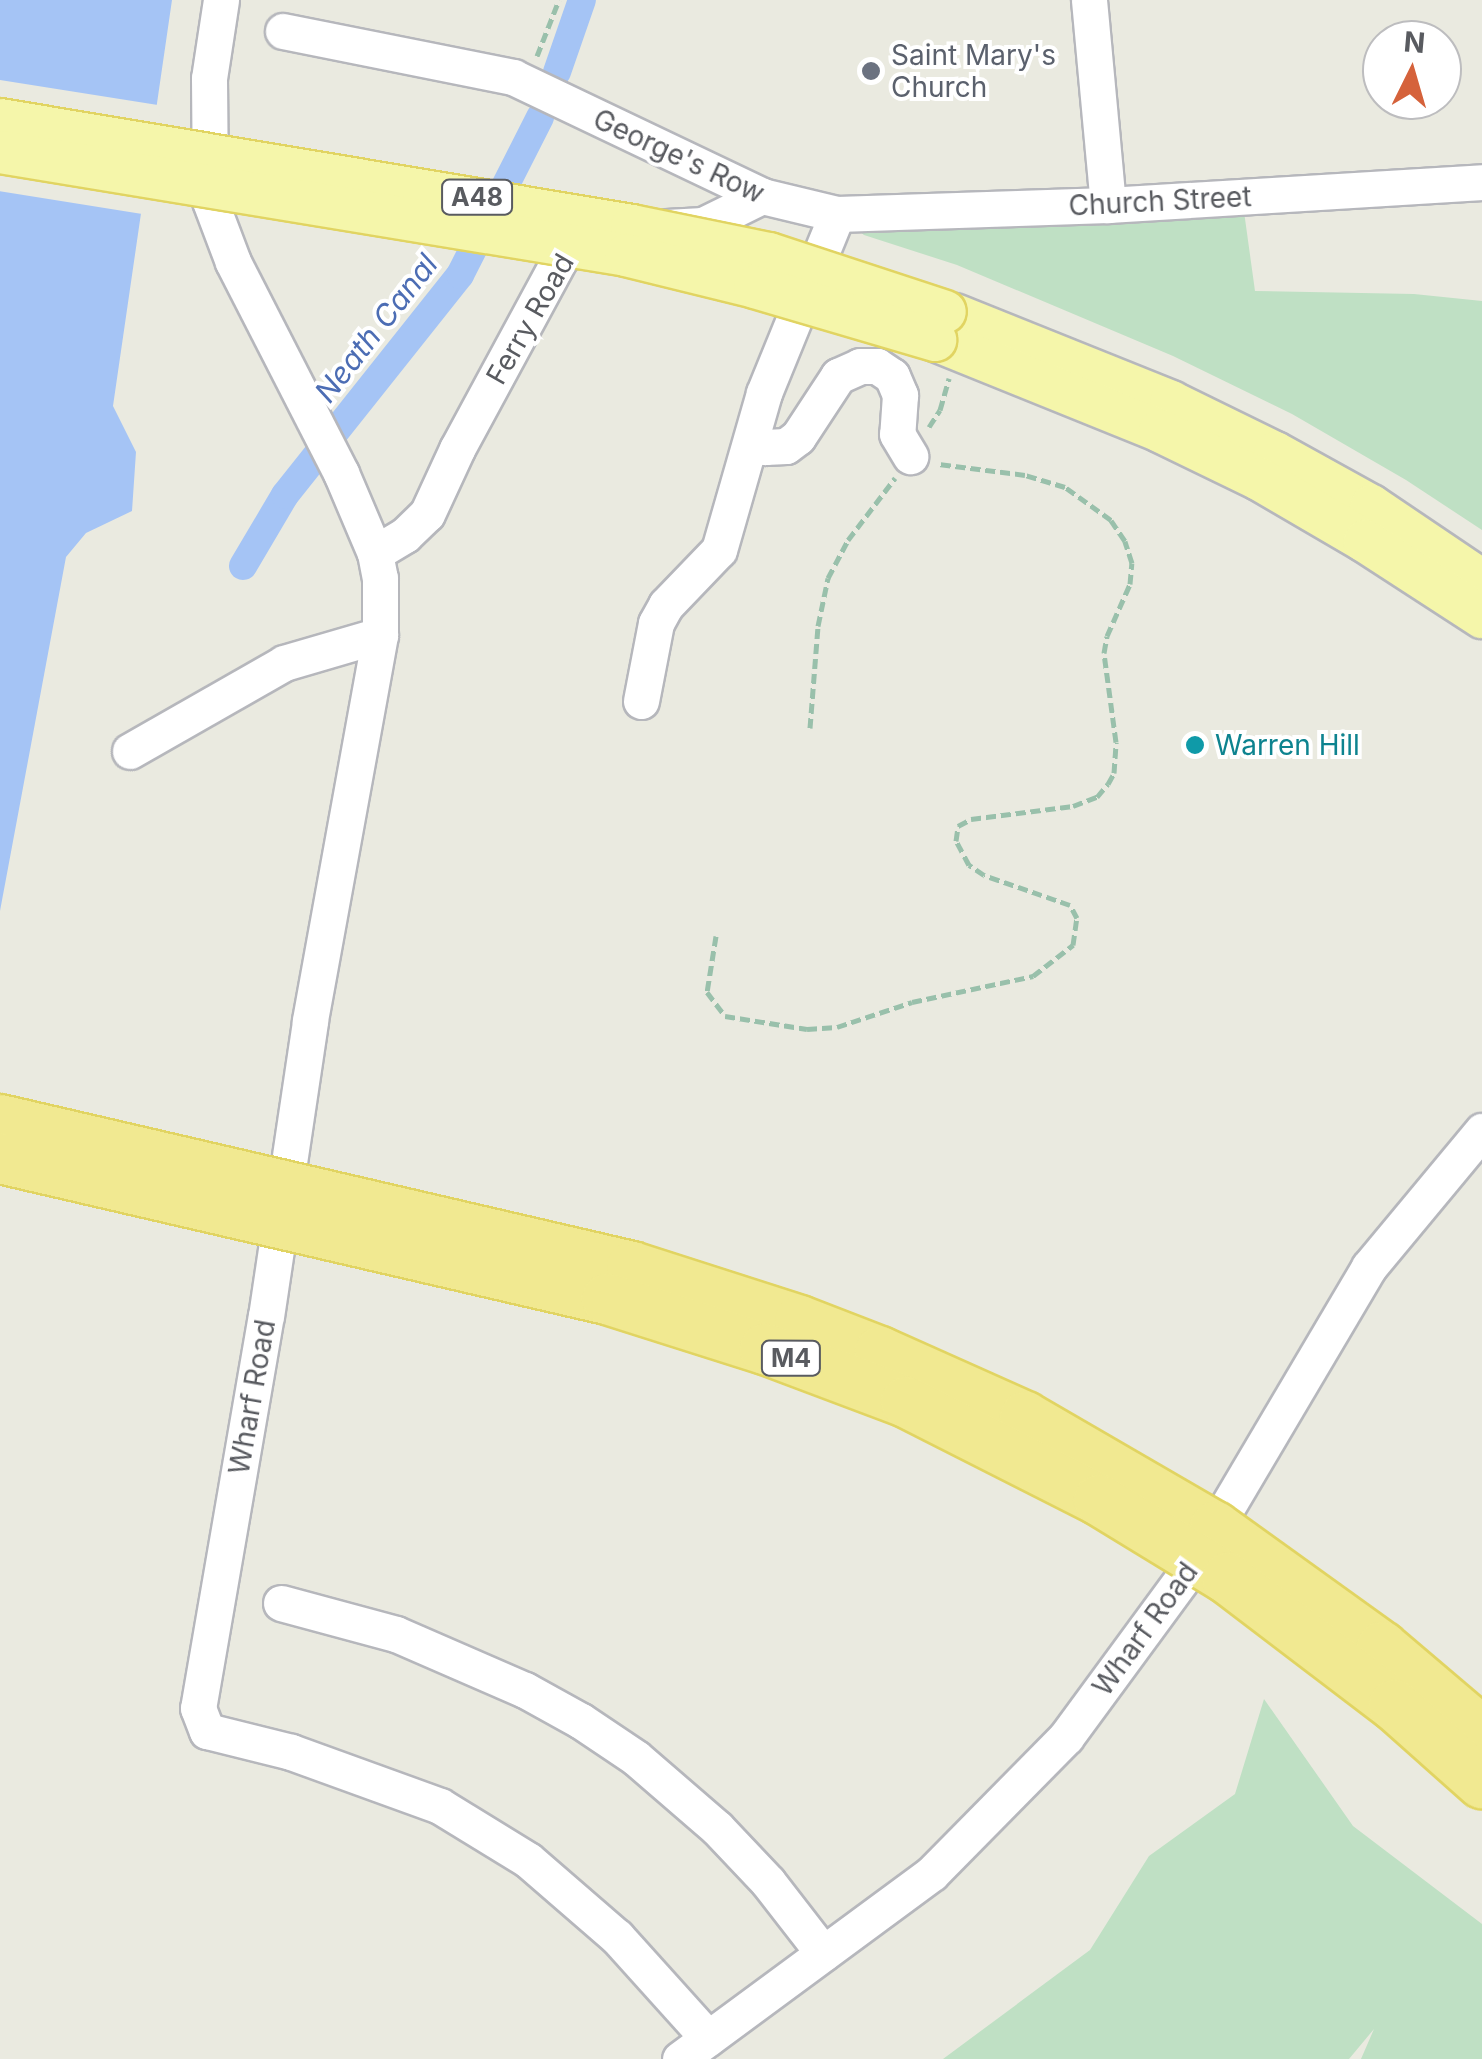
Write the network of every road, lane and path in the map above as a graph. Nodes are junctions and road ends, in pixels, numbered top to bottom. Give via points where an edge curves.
1 (221, 0) edge
2 (559, 0) edge
3 (1089, 0) edge
4 (283, 30) dead end
5 (527, 82) junction
6 (0, 120) edge
7 (0, 152) edge
8 (1482, 182) edge
9 (762, 196) junction
10 (1108, 205) junction
11 (838, 214) junction
12 (943, 342) junction
13 (752, 442) junction
14 (910, 456) junction
15 (375, 554) junction
16 (1482, 581) edge
17 (1482, 618) edge
18 (380, 636) junction
19 (641, 701) dead end
20 (810, 728) dead end
21 (130, 751) dead end
22 (716, 936) dead end
23 (0, 1120) edge
24 (1482, 1131) edge
25 (0, 1158) edge
26 (280, 1603) dead end
27 (1482, 1732) edge
28 (1482, 1783) edge
29 (823, 1953) junction
30 (694, 2048) edge

1 - 15 street, Wharf Road via 208,78 210,201
2 - 5 path
3 - 10 street
4 - 5 street, George's Row
5 - 9 street, George's Row
6 - 12 main road, A48, bridge via 769,254
7 - 12 main road, A48, bridge via 626,256
8 - 10 street, Church Street
9 - 11 street, George's Row
9 - 15 street, Ferry Road via 703,224 585,233 561,258 428,514
10 - 11 street, Church Street
11 - 13 street via 764,393
12 - 14 path via 940,410
12 - 16 main road, A48 via 1171,402 1371,506
12 - 17 main road, A48 via 1259,480
13 - 14 street via 786,446 838,376 877,366 892,376 900,395 897,434
13 - 19 street via 718,550 656,623
14 - 20 path via 828,578
14 - 22 path via 1066,487 1111,520 1126,541 1130,584 1104,653 1114,773 1097,797 971,818 958,826 956,841 969,865 984,875 1070,905 1078,933 1064,956 1033,976 807,1030 725,1016 708,992
15 - 18 street, Wharf Road
18 - 21 street via 284,662
18 - 30 street, Wharf Road via 198,1708 207,1732 291,1752 440,1806 528,1860 618,1937
23 - 27 highway, M4, bridge via 632,1268 880,1352 1025,1417 1199,1517 1326,1604
24 - 29 street, Wharf Road via 1369,1267 1194,1563 1066,1737 932,1874
25 - 28 highway, M4, bridge via 607,1299 906,1402 1099,1500 1227,1578 1394,1705
26 - 29 street via 396,1634 580,1721 664,1780 717,1828
29 - 30 street, Wharf Road

